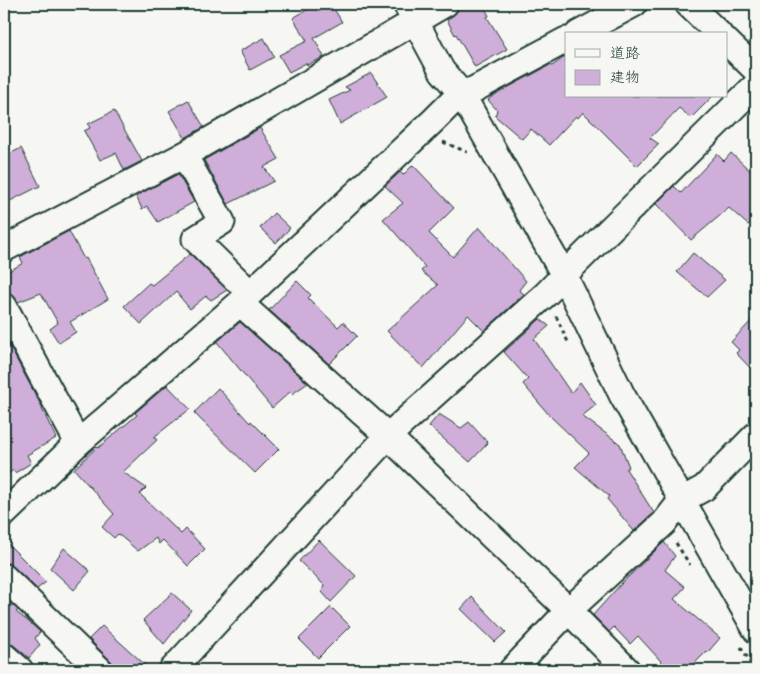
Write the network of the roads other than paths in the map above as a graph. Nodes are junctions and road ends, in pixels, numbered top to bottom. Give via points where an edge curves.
1 (445, 4) edge
2 (634, 4) edge
3 (688, 4) edge
4 (410, 12) edge
5 (582, 32) edge
6 (717, 32) edge
7 (565, 41) edge
8 (728, 43) edge
9 (756, 70) edge
10 (756, 84) edge
11 (461, 93) junction
12 (184, 155) junction
13 (4, 249) edge
14 (564, 275) junction
15 (245, 298) junction
16 (4, 306) edge
17 (756, 435) edge
18 (388, 436) junction
19 (78, 443) junction
20 (682, 500) junction
21 (4, 514) edge
22 (4, 577) edge
23 (568, 611) junction
24 (756, 630) edge
25 (4, 656) edge
26 (20, 670) edge
27 (100, 670) edge
28 (172, 670) edge
29 (512, 670) edge
30 (627, 670) edge

1 - 4 street
2 - 5 street
3 - 6 street
4 - 11 street via 442,71
4 - 12 street
7 - 11 street via 473,90
8 - 9 street
10 - 14 street
11 - 14 street
11 - 15 street
12 - 13 street
12 - 15 street via 222,222 195,239
14 - 18 street
14 - 20 street via 622,395
15 - 18 street
15 - 19 street
16 - 19 street
17 - 20 street via 704,488
18 - 23 street
18 - 28 street
19 - 21 street
20 - 23 street via 664,523
20 - 24 street
22 - 27 street
23 - 29 street
23 - 30 street
25 - 26 street

